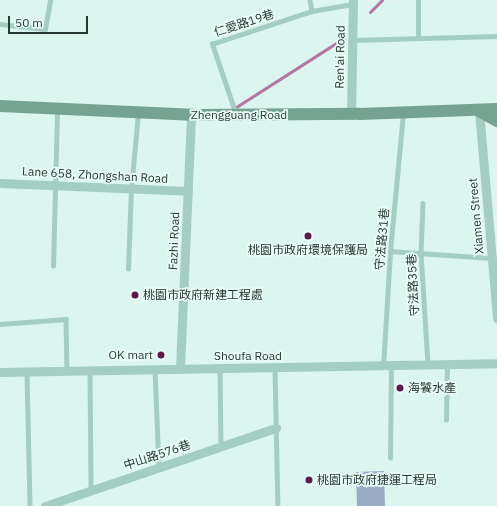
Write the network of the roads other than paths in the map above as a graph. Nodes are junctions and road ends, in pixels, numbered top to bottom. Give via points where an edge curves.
1 (50, 0) edge
2 (310, 0) edge
3 (418, 0) edge
4 (353, 2) edge
5 (312, 11) junction
6 (0, 24) edge
7 (497, 36) edge
8 (418, 38) junction
9 (353, 40) junction
10 (0, 106) edge
11 (58, 107) junction
12 (497, 109) edge
13 (138, 111) junction
14 (479, 111) junction
15 (403, 113) junction
16 (191, 115) junction
17 (237, 115) junction
18 (351, 115) junction
19 (497, 121) edge
20 (0, 183) edge
21 (55, 185) junction
22 (131, 189) junction
23 (188, 191) junction
24 (423, 203) dead end
25 (390, 251) junction
26 (421, 253) junction
27 (491, 258) junction
28 (53, 266) dead end
29 (128, 269) dead end
30 (496, 280) edge
31 (497, 318) edge
32 (0, 324) edge
33 (497, 363) edge
34 (428, 365) junction
35 (447, 365) junction
36 (387, 366) junction
37 (180, 368) junction
38 (220, 368) junction
39 (275, 368) junction
40 (155, 369) junction
41 (67, 370) junction
42 (90, 370) junction
43 (0, 372) edge
44 (27, 373) junction
45 (446, 420) dead end
46 (276, 428) junction
47 (221, 446) junction
48 (390, 458) dead end
49 (159, 468) junction
50 (91, 490) junction
51 (30, 506) edge
52 (46, 506) edge
53 (278, 506) edge

1 - 6 lane via 45,29
2 - 5 lane
3 - 8 lane
4 - 5 lane, 仁愛路19巷
4 - 9 street, Ren'ai Road
5 - 17 lane, 仁愛路19巷 via 212,44
7 - 8 lane
8 - 9 lane
9 - 18 street, Ren'ai Road
10 - 11 street, Zhengguang Road
11 - 13 street, Zhengguang Road
11 - 21 lane
12 - 14 street, Zhengguang Road
13 - 16 street, Zhengguang Road
13 - 22 lane
14 - 15 street, Zhengguang Road
14 - 19 street
14 - 27 street, Xiamen Street
15 - 18 street, Zhengguang Road
15 - 25 lane, 守法路31巷
16 - 17 street, Zhengguang Road
16 - 23 street, Fazhi Road
17 - 18 street, Zhengguang Road
20 - 21 street, Lane 658, Zhongshan Road
21 - 22 street, Lane 658, Zhongshan Road
21 - 28 lane
22 - 23 street, Lane 658, Zhongshan Road
22 - 29 lane
23 - 37 street, Fazhi Road
24 - 26 lane, 守法路35巷
25 - 26 lane
25 - 36 lane, 守法路31巷
26 - 27 lane
26 - 34 lane, 守法路35巷
27 - 30 street, Xiamen Street
30 - 31 street, Xiamen Street
32 - 41 lane via 66,319
33 - 35 street, Shoufa Road
34 - 35 street, Shoufa Road
34 - 36 street, Shoufa Road
35 - 45 lane
36 - 39 street, Shoufa Road
36 - 48 lane, 守法路31巷
37 - 38 street, Shoufa Road
37 - 40 street, Shoufa Road
38 - 39 street, Shoufa Road
38 - 47 lane
39 - 46 lane
40 - 42 street, Shoufa Road
40 - 49 lane
41 - 42 street, Shoufa Road
41 - 44 street, Shoufa Road
42 - 50 lane
43 - 44 street, Shoufa Road
44 - 51 lane
46 - 47 street, 中山路576巷
46 - 53 lane
47 - 49 street, 中山路576巷
49 - 50 street, 中山路576巷
50 - 52 street, 中山路576巷

